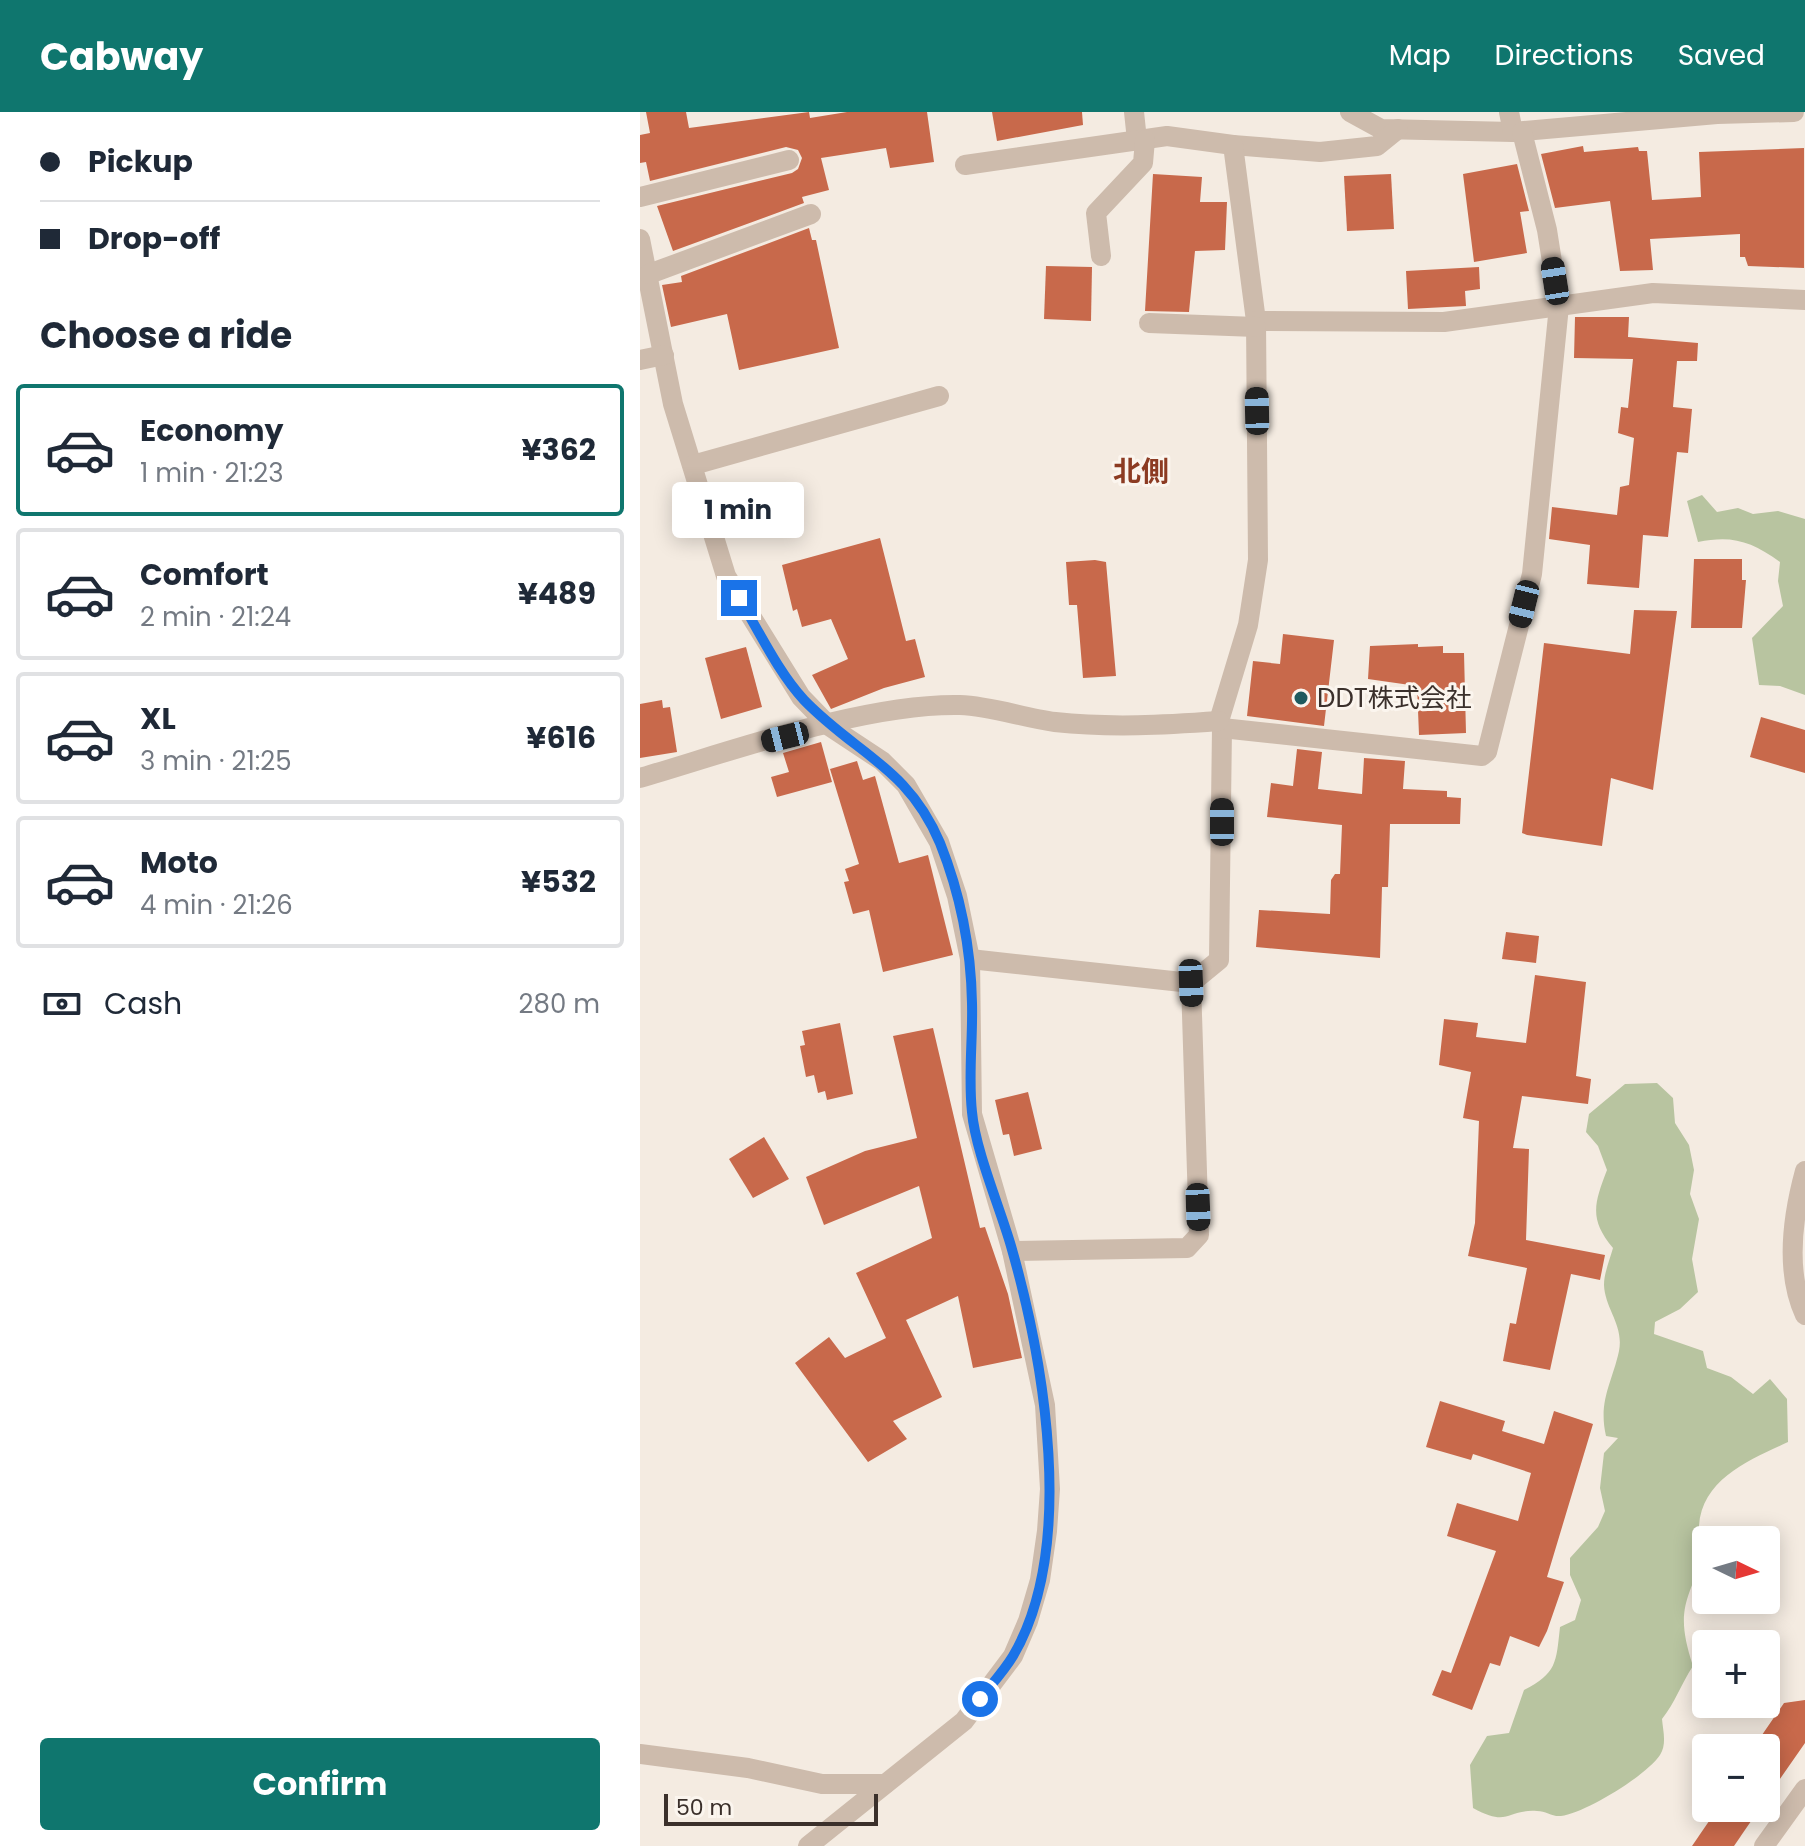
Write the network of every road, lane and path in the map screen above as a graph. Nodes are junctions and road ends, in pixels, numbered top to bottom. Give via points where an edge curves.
1 (1134, 112) edge
2 (1350, 112) edge
3 (1794, 112) edge
4 (1515, 125) edge
5 (1398, 129) junction
6 (1141, 140) junction
7 (1233, 145) junction
8 (789, 160) dead end
9 (965, 165) dead end
10 (640, 197) edge
11 (811, 214) dead end
12 (640, 239) edge
13 (1101, 256) dead end
14 (649, 274) junction
15 (1805, 300) edge
16 (1559, 306) junction
17 (1149, 323) dead end
18 (1256, 324) junction
19 (664, 355) junction
20 (640, 360) edge
21 (939, 396) dead end
22 (693, 465) junction
23 (1221, 724) junction
24 (829, 726) junction
25 (640, 778) edge
26 (970, 959) junction
27 (1191, 983) junction
28 (1805, 1171) edge
29 (1012, 1251) junction
30 (1803, 1306) edge
31 (640, 1754) edge
32 (885, 1784) junction
33 (1805, 1789) edge
34 (808, 1846) edge
35 (1764, 1846) edge

1 - 6 street
2 - 5 street via 1381,129
3 - 4 street
4 - 5 street
4 - 16 street via 1547,230
5 - 7 street via 1377,146 1320,152
6 - 7 street via 1167,136
6 - 9 street
6 - 13 street via 1143,163 1096,213
7 - 18 street
8 - 10 street
11 - 14 street
12 - 14 street
14 - 19 street
15 - 16 street via 1653,293
16 - 18 street via 1444,322
16 - 23 street via 1532,574 1487,752 1482,756
17 - 18 street
18 - 23 street via 1258,560 1248,625
19 - 20 street
19 - 22 street
21 - 22 street
22 - 24 street via 726,576 801,697
23 - 24 street via 1121,728 962,705
23 - 27 street via 1219,960
24 - 25 street
24 - 26 street via 882,761 906,785 939,842
26 - 27 street
26 - 29 street via 972,1114
27 - 29 street via 1199,1235 1187,1248
28 - 30 street via 1792,1234
29 - 32 street via 1045,1405 1050,1489 1040,1580 1013,1656 964,1721
31 - 32 street via 822,1784
32 - 34 street
33 - 35 street

